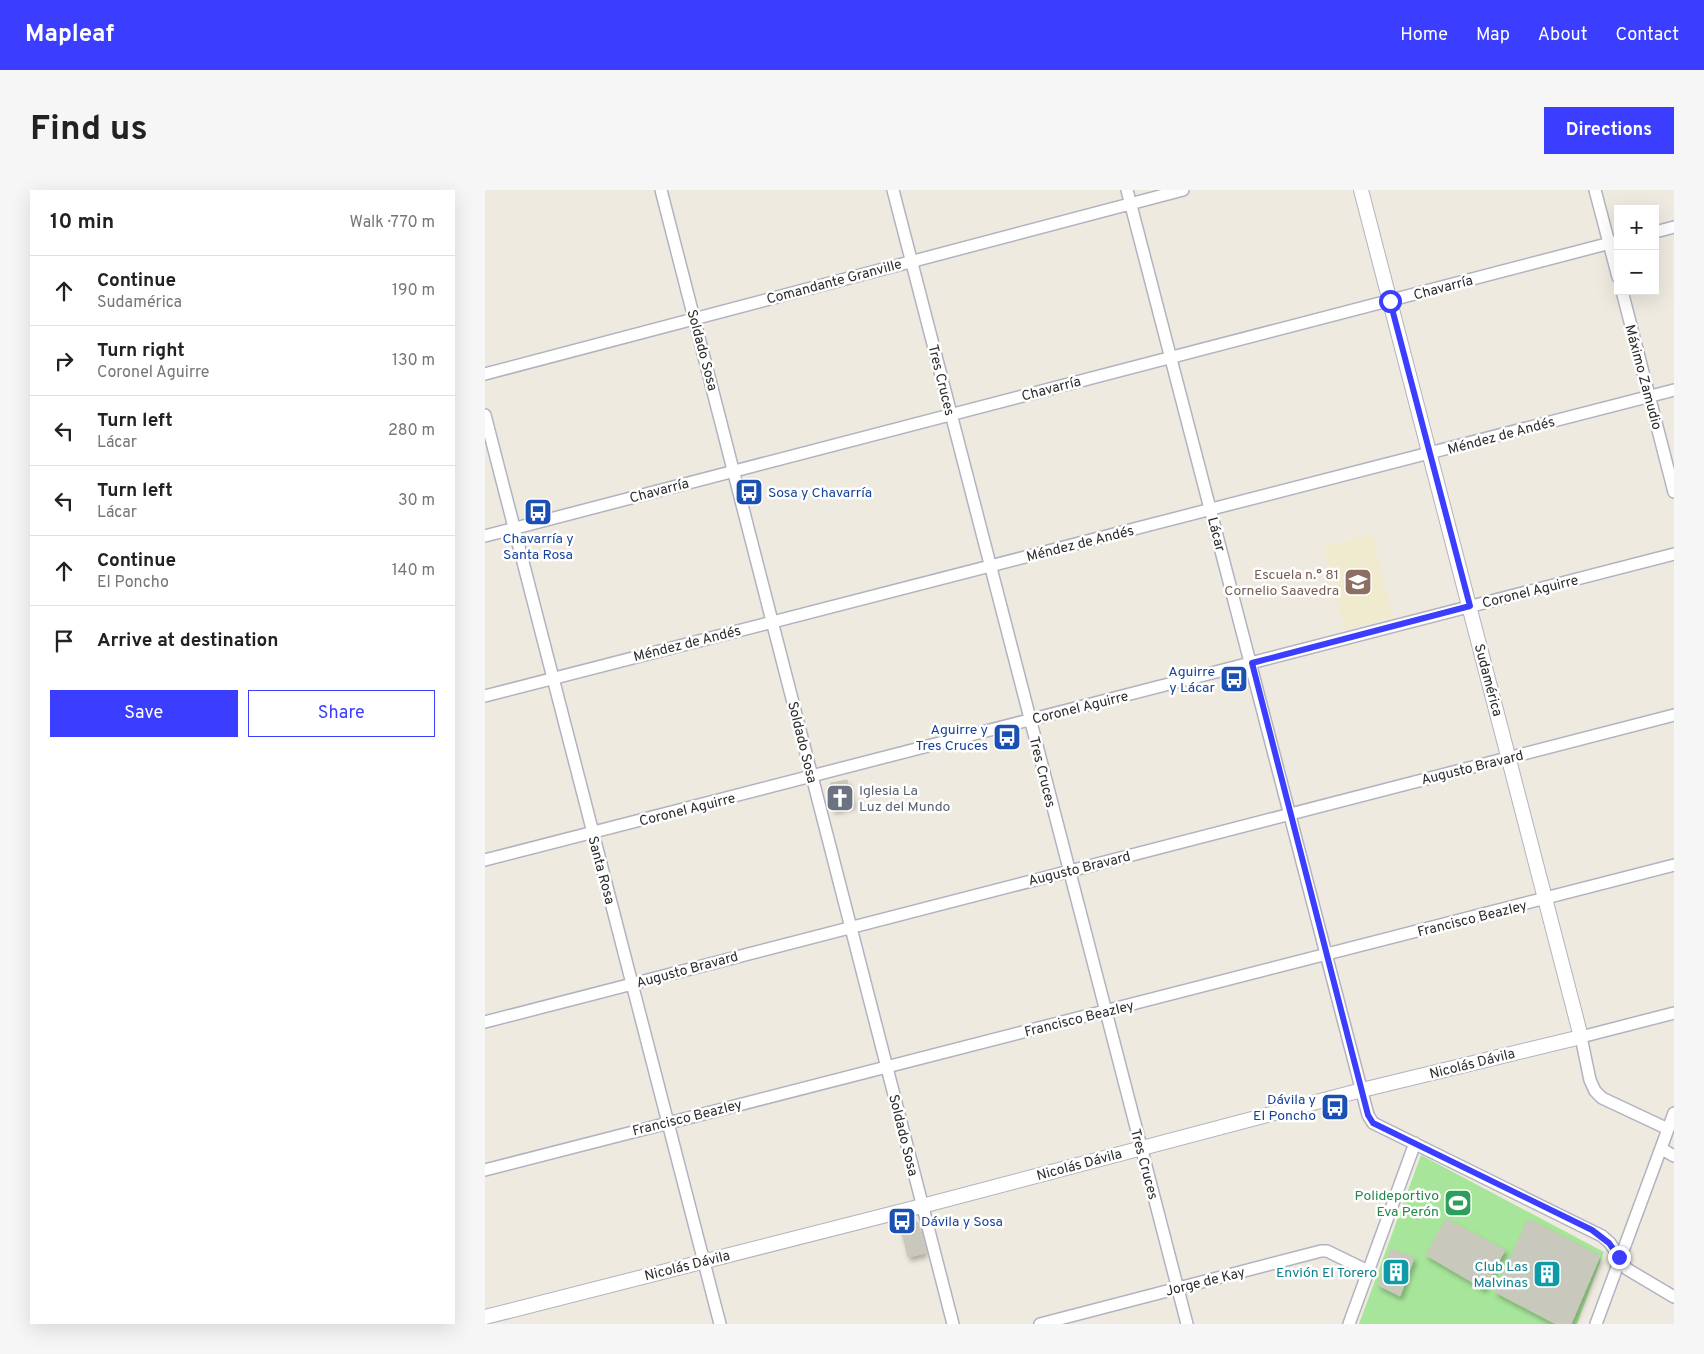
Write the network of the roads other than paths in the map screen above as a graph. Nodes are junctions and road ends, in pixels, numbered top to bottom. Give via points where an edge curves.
1 (661, 190) edge
2 (893, 190) edge
3 (1127, 190) edge
4 (1183, 190) edge
5 (1361, 190) edge
6 (1595, 190) edge
7 (1131, 203) junction
8 (1674, 227) edge
9 (1659, 231) edge
10 (1613, 242) edge
11 (911, 261) junction
12 (1623, 295) edge
13 (1390, 301) junction
14 (694, 318) junction
15 (1171, 356) junction
16 (485, 374) edge
17 (1674, 390) edge
18 (1650, 396) junction
19 (950, 414) junction
20 (485, 415) edge
21 (1431, 454) junction
22 (734, 470) junction
23 (1674, 492) edge
24 (1210, 510) junction
25 (515, 528) junction
26 (485, 536) edge
27 (1674, 554) edge
28 (990, 566) junction
29 (1470, 606) junction
30 (773, 621) junction
31 (1252, 663) junction
32 (553, 678) junction
33 (485, 696) edge
34 (1674, 715) edge
35 (1030, 720) junction
36 (1510, 758) junction
37 (812, 776) junction
38 (1289, 814) junction
39 (593, 833) junction
40 (485, 860) edge
41 (1674, 865) edge
42 (1069, 870) junction
43 (1545, 899) junction
44 (851, 927) junction
45 (1325, 955) junction
46 (633, 983) junction
47 (1106, 1011) junction
48 (1674, 1013) edge
49 (485, 1022) edge
50 (1581, 1037) junction
51 (887, 1068) junction
52 (1362, 1090) junction
53 (1674, 1113) edge
54 (667, 1122) junction
55 (1668, 1129) junction
56 (1415, 1143) junction
57 (1141, 1148) junction
58 (1662, 1150) junction
59 (1674, 1156) edge
60 (485, 1170) edge
61 (922, 1206) junction
62 (1619, 1257) junction
63 (704, 1261) junction
64 (1368, 1270) junction
65 (1178, 1288) junction
66 (1674, 1297) edge
67 (485, 1317) edge
68 (721, 1324) edge
69 (953, 1324) edge
70 (1040, 1324) edge
71 (1187, 1324) edge
72 (1349, 1324) edge
73 (1596, 1324) edge

1 - 14 street, Soldado Sosa
2 - 11 street, Tres Cruces
3 - 7 street, Lácar
4 - 7 street, Comandante Granville
5 - 13 street, Sudamérica
6 - 10 street
7 - 11 street, Comandante Granville
7 - 15 street, Lácar
8 - 9 street
10 - 13 street, Chavarría
11 - 14 street, Comandante Granville
11 - 19 street, Tres Cruces
12 - 18 street, Máximo Zamudio
13 - 15 street, Chavarría
13 - 21 street, Sudamérica
14 - 16 street, Comandante Granville
14 - 22 street, Soldado Sosa
15 - 19 street, Chavarría
15 - 24 street, Lácar
17 - 18 street, Méndez de Andés
18 - 21 street, Méndez de Andés
18 - 23 street, Máximo Zamudio
19 - 22 street, Chavarría
19 - 28 street, Tres Cruces
20 - 25 street, Santa Rosa
21 - 24 street, Méndez de Andés
21 - 29 street, Sudamérica
22 - 25 street, Chavarría
22 - 30 street, Soldado Sosa
24 - 28 street, Méndez de Andés
24 - 31 street, Lácar
25 - 26 street, Chavarría
25 - 32 street, Santa Rosa
27 - 29 street, Coronel Aguirre
28 - 30 street, Méndez de Andés
28 - 35 street, Tres Cruces
29 - 31 street, Coronel Aguirre
29 - 36 street, Sudamérica
30 - 32 street, Méndez de Andés
30 - 37 street, Soldado Sosa
31 - 35 street, Coronel Aguirre
31 - 38 street, Lácar
32 - 33 street, Méndez de Andés
32 - 39 street, Santa Rosa
34 - 36 street, Augusto Bravard
35 - 37 street, Coronel Aguirre
35 - 42 street, Tres Cruces
36 - 38 street, Augusto Bravard
36 - 43 street, Sudamérica
37 - 39 street, Coronel Aguirre
37 - 44 street, Soldado Sosa
38 - 42 street, Augusto Bravard
38 - 45 street, Lácar
39 - 40 street, Coronel Aguirre
39 - 46 street, Santa Rosa
41 - 43 street, Francisco Beazley
42 - 44 street, Augusto Bravard
42 - 47 street, Tres Cruces
43 - 45 street, Francisco Beazley
43 - 50 street, Sudamérica
44 - 46 street, Augusto Bravard
44 - 51 street, Soldado Sosa
45 - 47 street, Francisco Beazley
45 - 52 street, Lácar
46 - 49 street, Augusto Bravard
46 - 54 street, Santa Rosa
47 - 51 street, Francisco Beazley
47 - 57 street, Tres Cruces
48 - 50 street, Nicolás Dávila
50 - 52 street, Nicolás Dávila
50 - 55 street, Sudamérica via 1595,1091 1602,1098
51 - 54 street, Francisco Beazley
51 - 61 street, Soldado Sosa
52 - 56 street, Lácar via 1373,1123
52 - 57 street, Nicolás Dávila
53 - 55 street
54 - 60 street, Francisco Beazley
54 - 63 street, Santa Rosa
55 - 58 street
56 - 62 street, Lácar via 1592,1230 1609,1243
56 - 64 street
57 - 61 street, Nicolás Dávila
57 - 65 street, Tres Cruces
58 - 59 street
58 - 62 street
61 - 63 street, Nicolás Dávila
61 - 69 street, Soldado Sosa
62 - 66 street, Lácar via 1637,1277
62 - 73 street
63 - 67 street, Nicolás Dávila
63 - 68 street, Santa Rosa
64 - 65 street, Jorge de Kay via 1321,1251
64 - 72 street
65 - 70 street, Jorge de Kay
65 - 71 street, Tres Cruces

